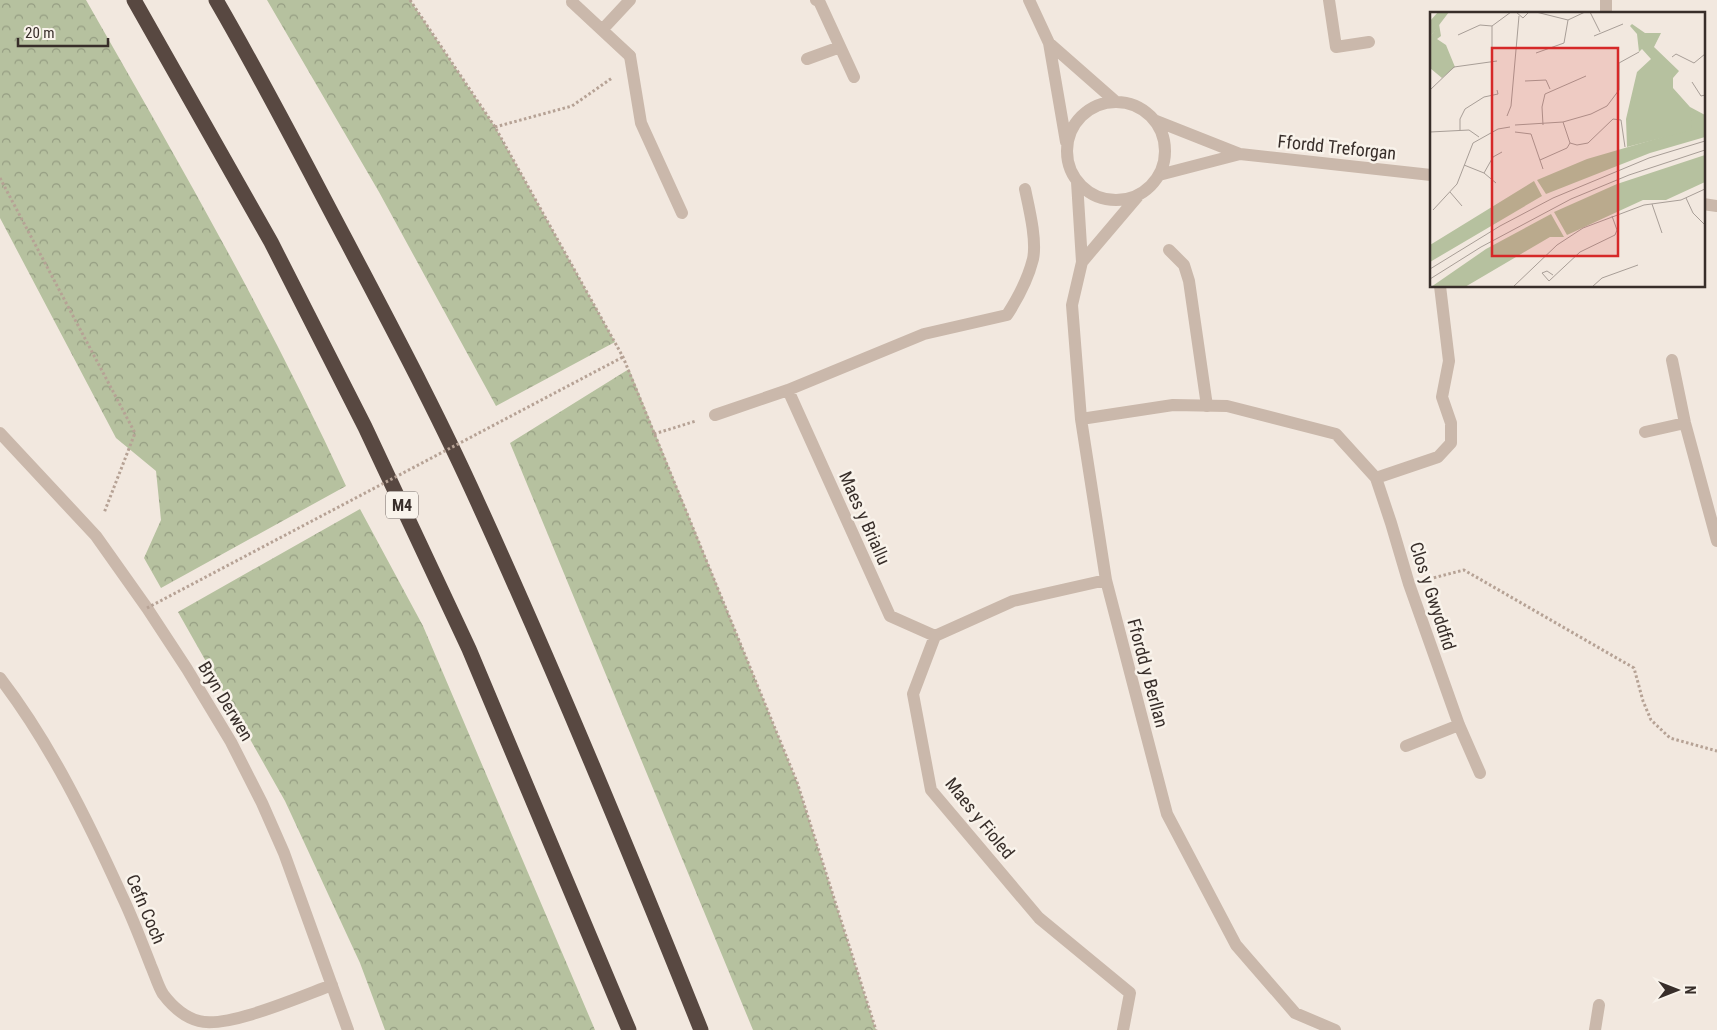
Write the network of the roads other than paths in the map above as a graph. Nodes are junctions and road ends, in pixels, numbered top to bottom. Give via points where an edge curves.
1 (134, 0) edge
2 (216, 0) edge
3 (630, 0) edge
4 (816, 0) edge
5 (1029, 0) edge
6 (1329, 0) edge
7 (572, 2) dead end
8 (602, 30) junction
9 (1369, 42) dead end
10 (1049, 43) junction
11 (840, 47) junction
12 (807, 59) dead end
13 (854, 77) dead end
14 (1115, 101) junction
15 (1154, 120) junction
16 (1066, 143) junction
17 (1240, 154) junction
18 (1159, 175) junction
19 (1430, 175) edge
20 (1077, 182) junction
21 (1025, 189) dead end
22 (1139, 194) junction
23 (1704, 204) edge
24 (1717, 206) edge
25 (682, 213) dead end
26 (1169, 250) dead end
27 (1082, 262) junction
28 (1440, 288) edge
29 (1672, 360) dead end
30 (788, 390) junction
31 (1207, 406) junction
32 (715, 415) road end
33 (1081, 419) junction
34 (1685, 423) junction
35 (0, 432) edge
36 (1645, 432) dead end
37 (1376, 478) junction
38 (1717, 541) edge
39 (1106, 580) junction
40 (935, 636) junction
41 (0, 678) edge
42 (1459, 725) junction
43 (1406, 746) dead end
44 (1480, 773) dead end
45 (332, 985) junction
46 (1599, 1005) dead end
47 (348, 1030) edge
48 (629, 1030) edge
49 (701, 1030) edge
50 (1123, 1030) edge
51 (1335, 1030) edge
52 (1595, 1030) edge

1 - 48 highway, M4 via 270,242 365,427 469,649
2 - 49 highway via 404,352 478,501
3 - 8 street
4 - 11 street
5 - 10 street
6 - 9 street via 1336,47
7 - 8 street
8 - 25 street via 630,56 641,124
10 - 14 street
10 - 16 street
11 - 12 street
11 - 13 street
14 - 15 street via 1130,103
14 - 16 street via 1083,113 1072,127
15 - 17 street, Ffordd Treforgan
15 - 18 street via 1162,133 1165,147
16 - 20 street via 1068,164
17 - 18 street, Ffordd Treforgan
17 - 19 street, Ffordd Treforgan
18 - 22 street
20 - 22 street via 1090,194 1106,200 1123,200
20 - 27 street, Ffordd y Berllan
21 - 30 street via 1032,220 1033,257 1020,296 1007,315 924,334
22 - 27 street, Ffordd y Berllan
23 - 24 street
26 - 31 street via 1184,266 1189,282
27 - 33 street, Ffordd y Berllan via 1072,305
28 - 37 street via 1449,361 1442,397 1451,423 1451,443 1438,457
29 - 34 street
30 - 32 street
30 - 40 street, Maes y Briallu via 890,616
31 - 33 street, Clos y Gwyddfid via 1173,405
31 - 37 street, Clos y Gwyddfid via 1227,406 1336,434
33 - 39 street, Ffordd y Berllan
34 - 36 street
34 - 38 street
35 - 45 street, Bryn Derwen via 96,536 187,669 231,742 284,853
37 - 42 street, Clos y Gwyddfid
39 - 40 street via 1013,602
39 - 51 street, Ffordd y Berllan via 1167,814 1236,945 1295,1013
40 - 50 street, Maes y Fioled via 914,694 931,790 1039,918 1130,993
41 - 45 street, Cefn Coch via 30,720 66,783 122,897 162,992 174,1007 187,1017 216,1023 234,1020
42 - 43 street
42 - 44 street, Clos y Gwyddfid
45 - 47 street, Bryn Derwen
46 - 52 street

